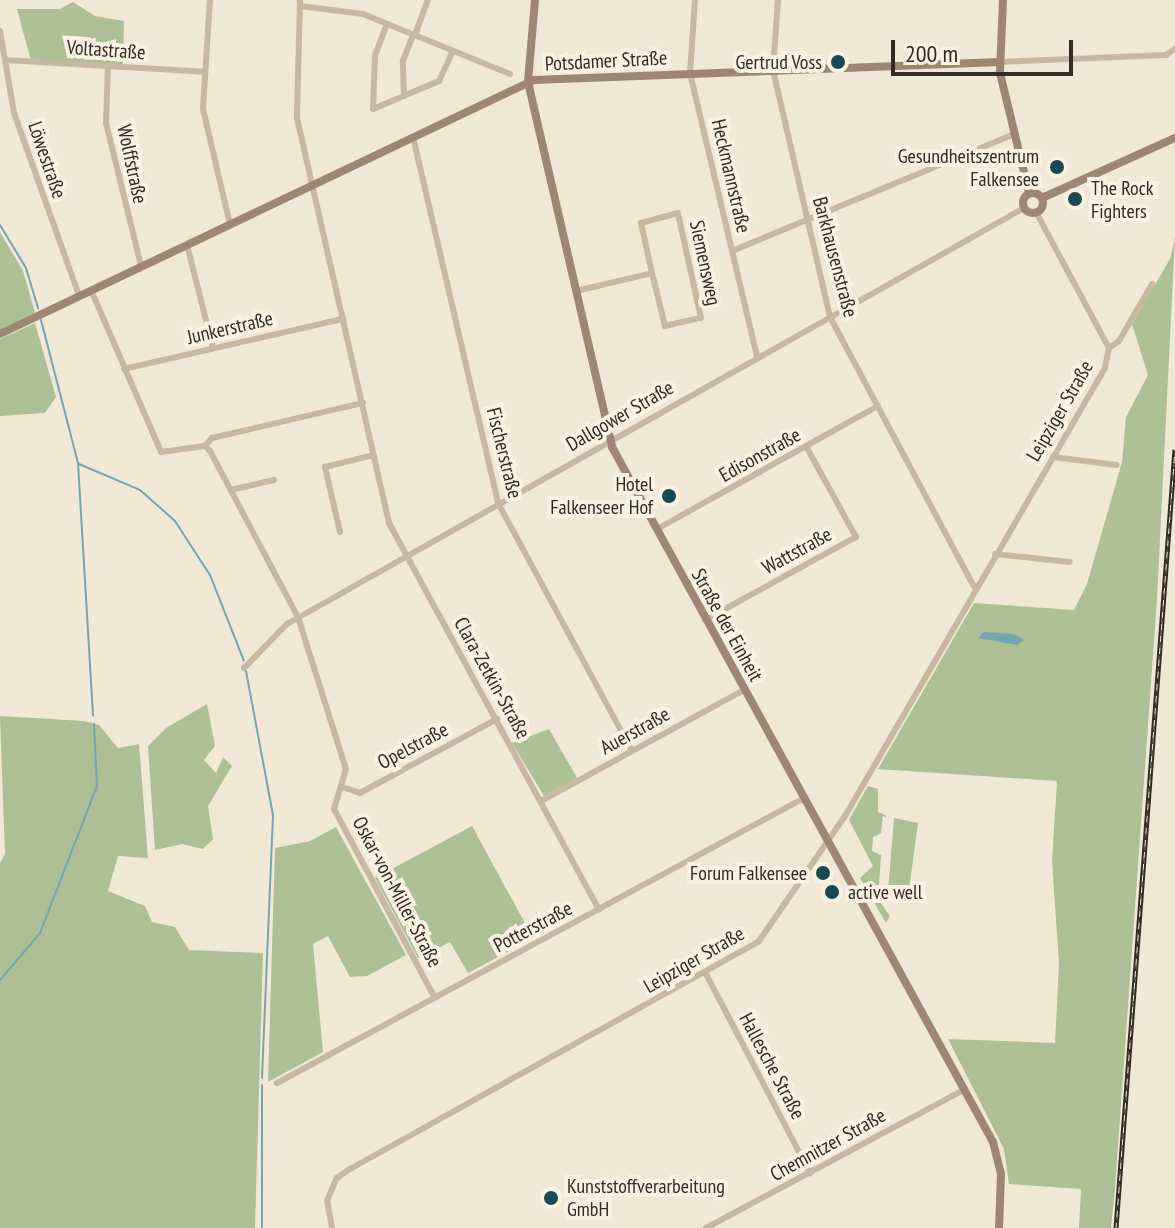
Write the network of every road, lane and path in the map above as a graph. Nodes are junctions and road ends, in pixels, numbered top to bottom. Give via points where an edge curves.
1 (210, 0) edge
2 (428, 0) edge
3 (535, 0) edge
4 (695, 0) edge
5 (778, 0) edge
6 (1003, 0) edge
7 (300, 3) edge
8 (387, 24) junction
9 (0, 31) edge
10 (414, 35) junction
11 (453, 51) junction
12 (1174, 51) edge
13 (5, 60) junction
14 (1000, 62) junction
15 (108, 66) junction
16 (773, 70) junction
17 (205, 72) junction
18 (690, 73) junction
19 (510, 74) dead end
20 (528, 82) junction
21 (404, 96) junction
22 (1014, 134) junction
23 (413, 137) junction
24 (1175, 138) edge
25 (312, 184) junction
26 (1029, 193) junction
27 (1042, 198) junction
28 (1024, 208) junction
29 (1036, 212) junction
30 (807, 219) junction
31 (230, 224) junction
32 (187, 245) junction
33 (732, 251) junction
34 (141, 266) junction
35 (652, 273) junction
36 (1152, 284) dead end
37 (91, 290) junction
38 (575, 291) junction
39 (79, 296) junction
40 (830, 317) junction
41 (343, 319) junction
42 (0, 334) edge
43 (213, 348) junction
44 (1109, 348) junction
45 (757, 356) junction
46 (124, 369) junction
47 (363, 403) junction
48 (878, 406) junction
49 (610, 439) junction
50 (205, 446) junction
51 (807, 448) junction
52 (374, 455) junction
53 (1053, 457) junction
54 (1116, 465) dead end
55 (274, 480) dead end
56 (231, 490) junction
57 (498, 503) junction
58 (657, 529) junction
59 (340, 532) dead end
60 (995, 554) junction
61 (406, 555) junction
62 (1070, 562) dead end
63 (974, 587) junction
64 (298, 617) junction
65 (705, 620) junction
66 (244, 668) dead end
67 (744, 690) junction
68 (497, 719) junction
69 (632, 751) junction
70 (342, 787) junction
71 (804, 798) junction
72 (541, 801) junction
73 (827, 839) junction
74 (599, 910) junction
75 (706, 974) junction
76 (435, 998) junction
77 (277, 1083) dead end
78 (965, 1089) junction
79 (810, 1173) junction
80 (332, 1228) edge
81 (706, 1228) edge
82 (999, 1228) edge

1 - 17 street
2 - 10 street
3 - 20 street, Straße der Einheit
4 - 18 street, Heckmannstraße
5 - 16 street, Barkhausenstraße
6 - 14 street
7 - 8 street via 352,10
7 - 25 street, Clara-Zetkin-Straße via 294,102
8 - 10 street
8 - 21 street via 375,55 371,101 377,110
9 - 13 street, Löwestraße
10 - 11 street
10 - 21 street via 403,61
11 - 19 street
11 - 21 street via 439,81
12 - 14 street, Potsdamer Straße
13 - 15 street, Voltastraße
13 - 39 street, Löwestraße via 21,135
14 - 16 street, Potsdamer Straße
14 - 22 street
15 - 17 street, Voltastraße
15 - 34 street, Wolffstraße via 106,123
16 - 18 street, Potsdamer Straße
16 - 30 street, Barkhausenstraße
17 - 31 street via 204,118
18 - 20 street, Potsdamer Straße
18 - 33 street, Heckmannstraße
20 - 23 street, Potsdamer Straße
20 - 38 street, Straße der Einheit
22 - 26 street
22 - 30 street
23 - 25 street, Potsdamer Straße
23 - 57 street, Fischerstraße
24 - 27 street
25 - 31 street, Potsdamer Straße
25 - 41 street, Clara-Zetkin-Straße
26 - 27 street
26 - 28 street
27 - 29 street
28 - 29 street
28 - 40 street, Dallgower Straße
29 - 44 street
30 - 33 street
30 - 40 street, Barkhausenstraße
31 - 32 street, Potsdamer Straße
32 - 34 street, Potsdamer Straße
32 - 43 street
33 - 45 street, Heckmannstraße
34 - 37 street, Potsdamer Straße
35 - 35 street, Siemensweg via 665,326 701,318 678,213 641,223
35 - 38 street
36 - 44 street, Leipziger Straße via 1119,341
37 - 39 street, Potsdamer Straße
37 - 46 street
38 - 49 street, Straße der Einheit
39 - 42 street, Potsdamer Straße
40 - 45 street, Dallgower Straße
40 - 48 street, Barkhausenstraße
41 - 43 street, Junkerstraße
41 - 47 street, Clara-Zetkin-Straße
43 - 46 street, Junkerstraße
44 - 53 street, Leipziger Straße via 1105,368
45 - 49 street, Dallgower Straße
46 - 50 street via 161,452
47 - 50 street via 212,438
47 - 52 street, Clara-Zetkin-Straße
48 - 51 street, Edisonstraße
48 - 63 street, Barkhausenstraße
49 - 57 street, Dallgower Straße
49 - 58 street, Straße der Einheit
50 - 56 street, Oskar-von-Miller-Straße
51 - 58 street, Edisonstraße
51 - 65 street, Wattstraße via 856,537
52 - 59 street via 325,467
52 - 61 street, Clara-Zetkin-Straße via 389,523
53 - 54 street
53 - 60 street, Leipziger Straße
55 - 56 street
56 - 64 street, Oskar-von-Miller-Straße
57 - 61 street, Dallgower Straße
57 - 69 street, Fischerstraße
58 - 65 street, Straße der Einheit
60 - 62 street
60 - 63 street, Leipziger Straße
61 - 64 street, Dallgower Straße
61 - 68 street, Clara-Zetkin-Straße
63 - 73 street, Leipziger Straße
64 - 66 street, Dallgower Straße
64 - 70 street, Oskar-von-Miller-Straße via 346,769
65 - 67 street, Straße der Einheit
67 - 69 street, Auerstraße
67 - 71 street, Straße der Einheit
68 - 70 street, Opelstraße via 360,793
68 - 72 street, Clara-Zetkin-Straße
69 - 72 street, Auerstraße
70 - 76 street, Oskar-von-Miller-Straße via 334,809
71 - 73 street, Straße der Einheit
71 - 74 street, Potterstraße
72 - 74 street, Clara-Zetkin-Straße
73 - 75 street, Leipziger Straße via 759,941
73 - 78 street, Straße der Einheit
74 - 76 street, Potterstraße
75 - 79 street, Hallesche Straße
75 - 80 street, Leipziger Straße via 350,1169 337,1178 327,1201
76 - 77 street, Potterstraße
78 - 79 street, Chemnitzer Straße
78 - 82 street, Straße der Einheit via 1000,1164
79 - 81 street, Chemnitzer Straße

